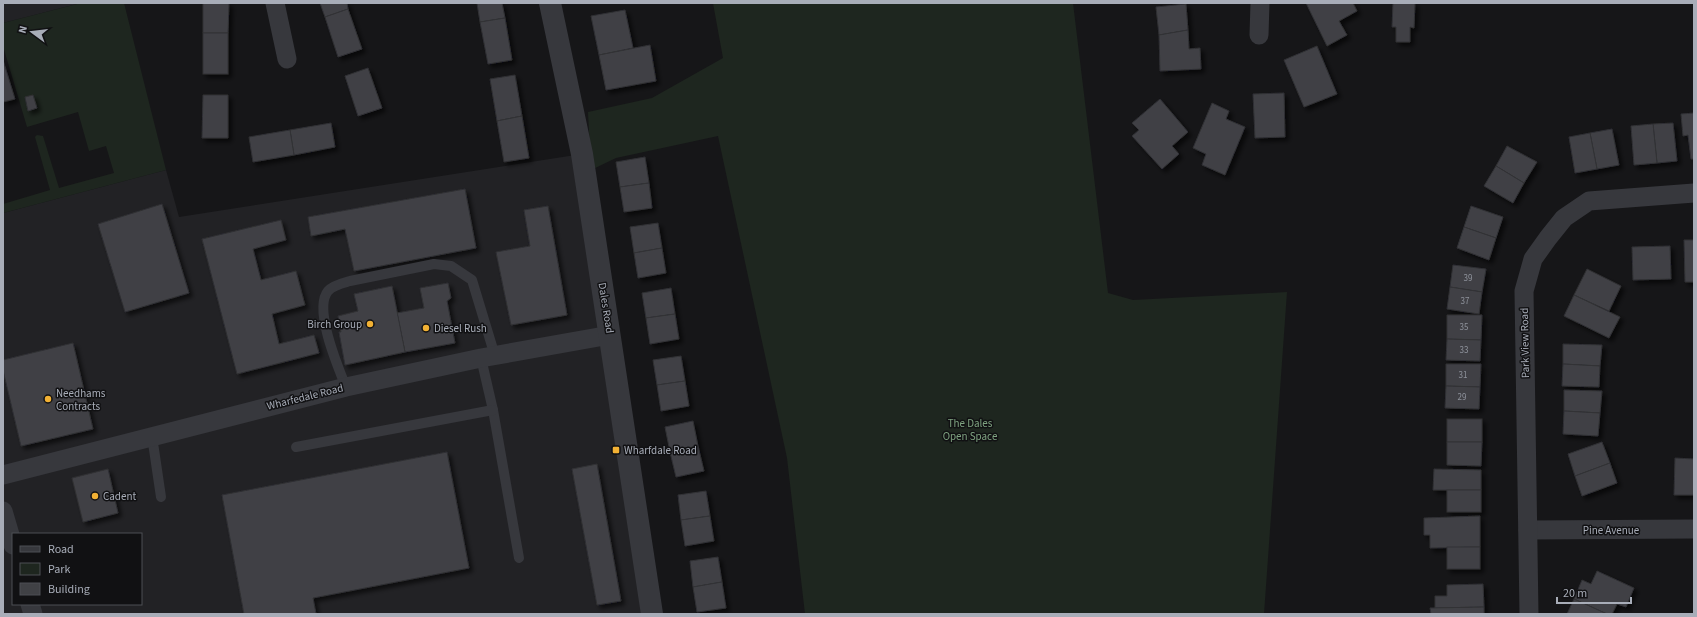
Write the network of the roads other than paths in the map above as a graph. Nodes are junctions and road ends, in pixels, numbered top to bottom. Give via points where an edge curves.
1 (275, 3) edge
2 (550, 3) edge
3 (1260, 3) edge
4 (1258, 35) dead end
5 (288, 59) dead end
6 (1694, 193) edge
7 (610, 335) junction
8 (488, 357) junction
9 (346, 386) junction
10 (493, 410) junction
11 (152, 436) junction
12 (296, 447) dead end
13 (3, 475) edge
14 (161, 496) dead end
15 (3, 511) edge
16 (1694, 529) edge
17 (1528, 530) junction
18 (12, 542) edge
19 (519, 558) dead end
20 (652, 614) edge
21 (1529, 614) edge

1 - 5 street
2 - 7 street, Dales Road via 582,154
3 - 4 street
6 - 17 street, Park View Road via 1589,201 1564,218 1532,259 1524,291
7 - 8 street, Wharfedale Road
7 - 20 street, Dales Road
8 - 9 street, Wharfedale Road
8 - 9 lane via 472,280 451,266 434,264 350,280 327,292 323,305 325,327
8 - 10 lane
9 - 11 street, Wharfedale Road
10 - 12 lane
10 - 19 lane
11 - 13 street, Wharfedale Road
11 - 14 lane
15 - 18 street
16 - 17 street, Pine Avenue
17 - 21 street, Park View Road

